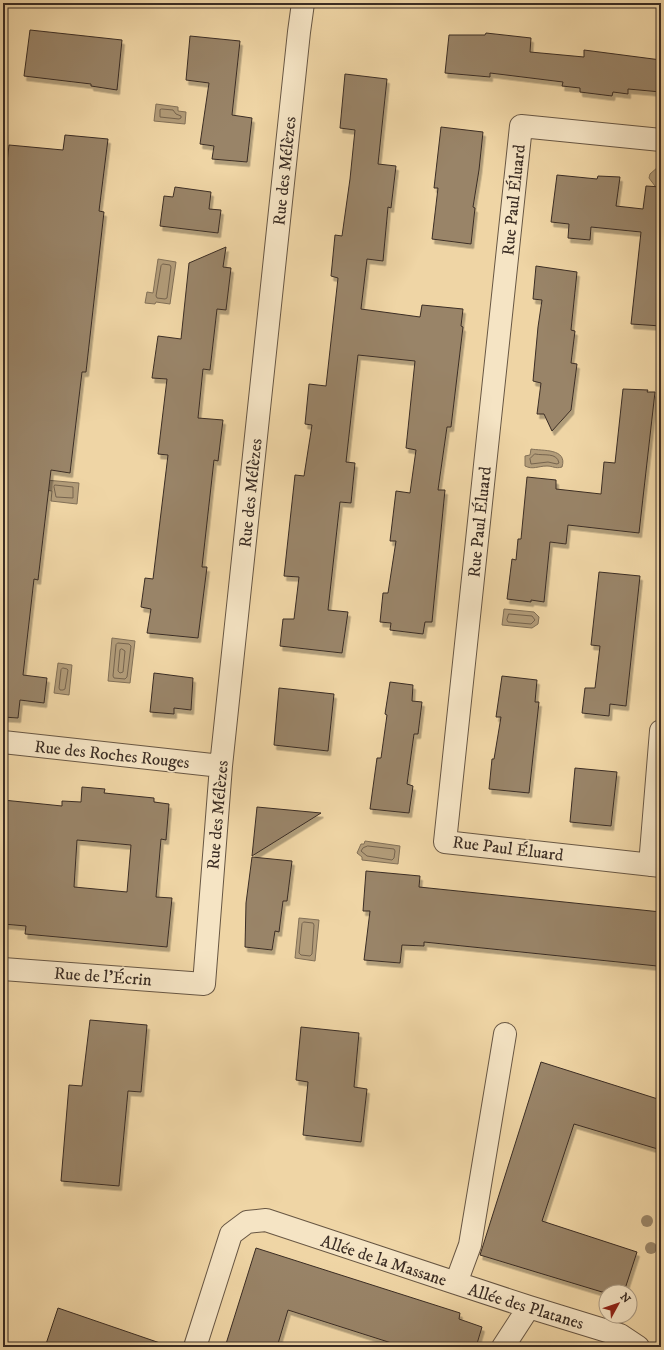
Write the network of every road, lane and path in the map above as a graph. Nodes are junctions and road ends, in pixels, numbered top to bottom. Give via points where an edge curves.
1 (303, 3) edge
2 (661, 140) edge
3 (661, 731) edge
4 (3, 742) edge
5 (221, 766) junction
6 (655, 866) edge
7 (3, 969) edge
8 (204, 984) joint
9 (504, 1034) dead end
10 (456, 1284) junction
11 (529, 1307) junction
12 (195, 1347) edge
13 (503, 1347) edge
14 (638, 1347) edge

1 - 5 street, Rue des Mélèzes
2 - 6 street, Rue Paul Éluard via 521,126 445,842
3 - 6 street
4 - 5 street, Rue des Roches Rouges
5 - 8 street, Rue des Mélèzes
7 - 8 street, Rue de l'Écrin
9 - 10 street, Allée de la Massane via 470,1245
10 - 11 street, Allée des Platanes
10 - 12 street, Allée de la Massane via 266,1220 247,1222 231,1234
11 - 13 street
11 - 14 street, Allée des Platanes via 620,1335

